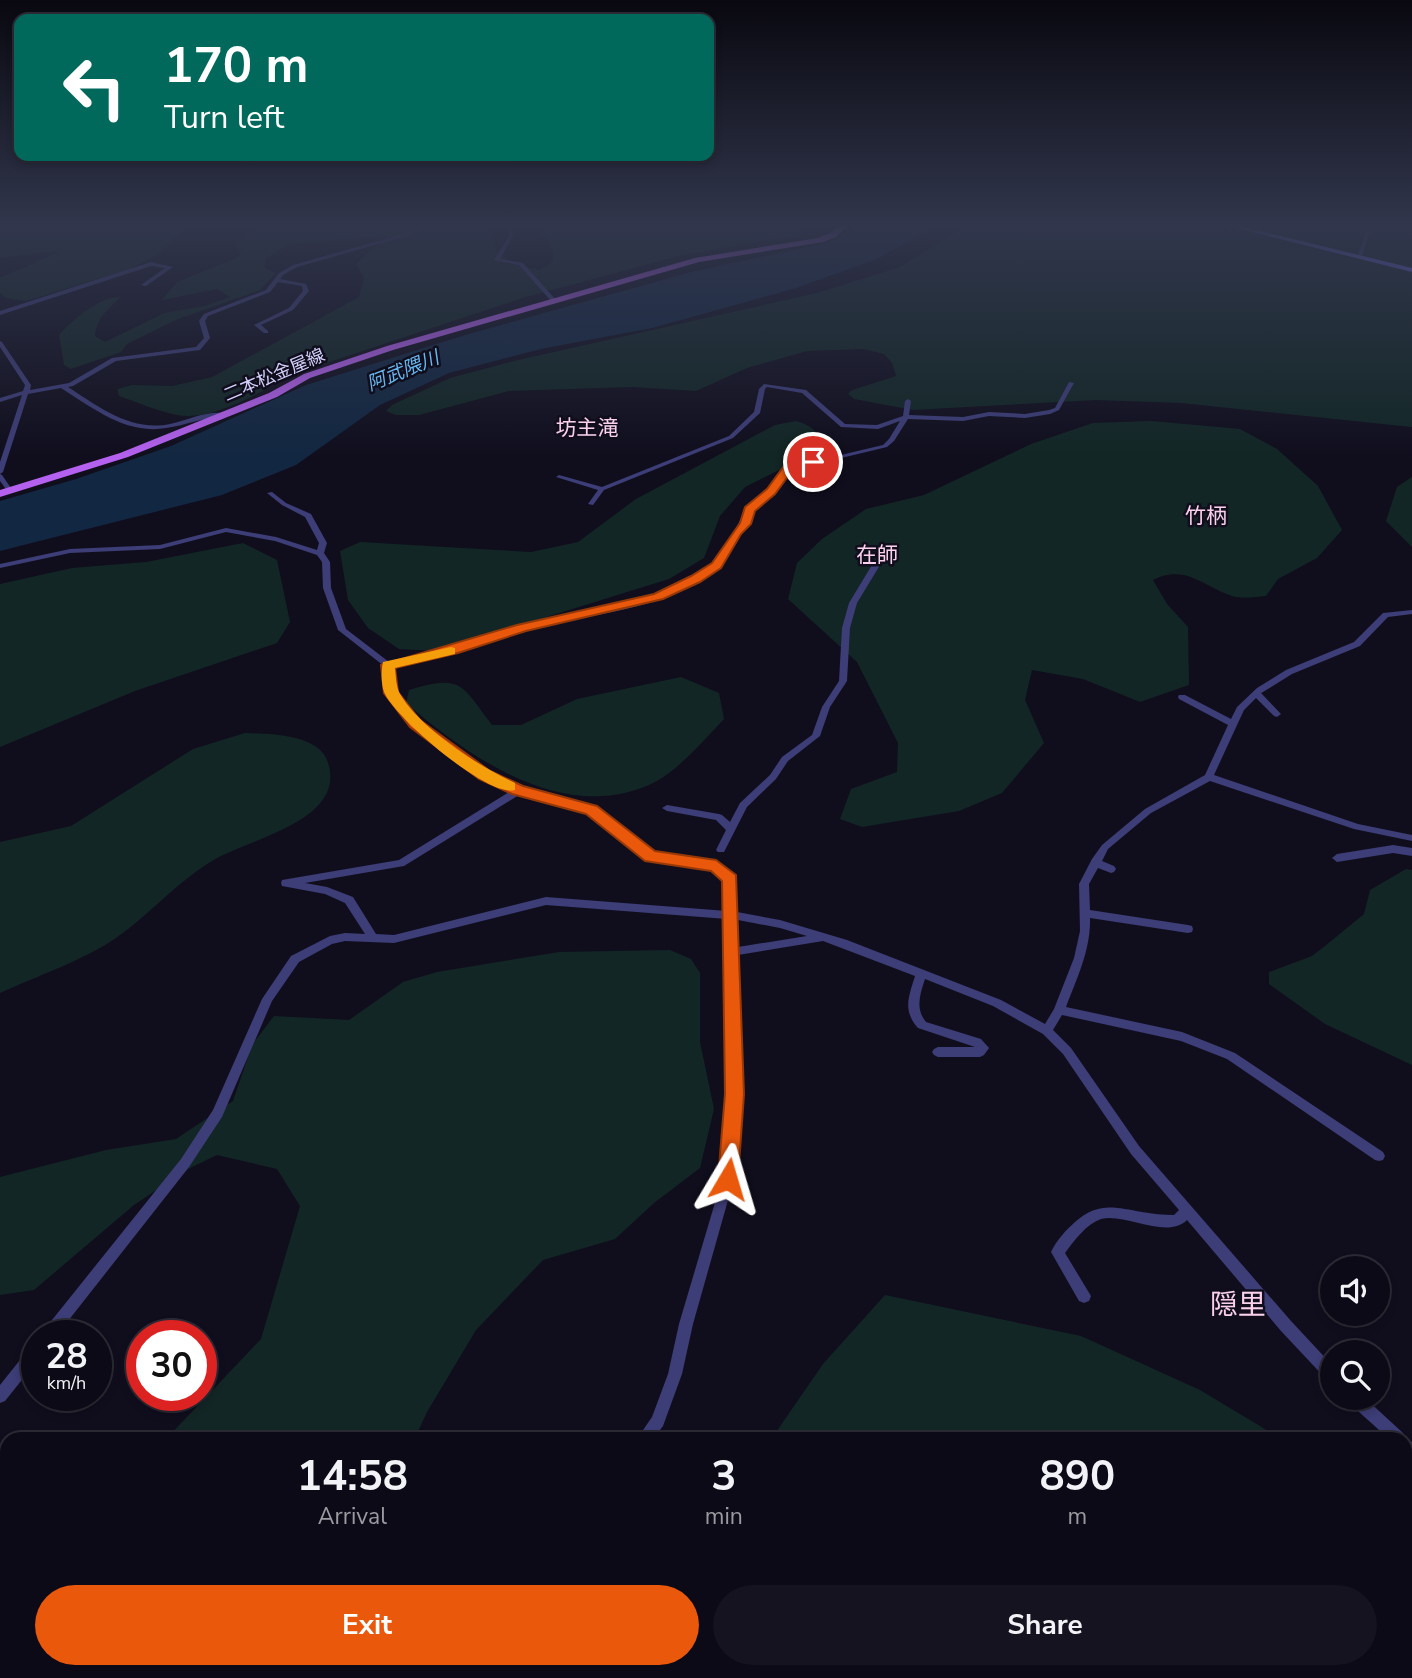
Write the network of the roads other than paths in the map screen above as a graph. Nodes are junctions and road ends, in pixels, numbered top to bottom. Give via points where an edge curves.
1 (36, 301) edge
2 (243, 301) edge
3 (297, 301) edge
4 (553, 301) edge
5 (0, 313) edge
6 (266, 332) dead end
7 (0, 343) edge
8 (1071, 383) dead end
9 (64, 387) junction
10 (27, 391) junction
11 (0, 400) edge
12 (908, 401) dead end
13 (222, 414) junction
14 (906, 417) junction
15 (0, 474) edge
16 (559, 477) dead end
17 (602, 489) junction
18 (5, 492) edge
19 (270, 493) dead end
20 (591, 504) dead end
21 (887, 547) dead end
22 (320, 553) junction
23 (0, 566) edge
24 (1412, 612) edge
25 (388, 665) junction
26 (1257, 694) junction
27 (1182, 697) dead end
28 (1277, 714) dead end
29 (1232, 723) junction
30 (1209, 777) junction
31 (518, 790) junction
32 (667, 808) dead end
33 (731, 830) junction
34 (1412, 838) edge
35 (721, 850) dead end
36 (1412, 852) edge
37 (1337, 858) dead end
38 (1095, 862) junction
39 (1111, 869) dead end
40 (1084, 913) junction
41 (732, 915) junction
42 (1188, 929) dead end
43 (824, 937) junction
44 (373, 938) junction
45 (734, 952) junction
46 (921, 974) junction
47 (1059, 1010) junction
48 (1046, 1031) junction
49 (939, 1052) dead end
50 (1378, 1156) dead end
51 (1188, 1210) junction
52 (1084, 1296) dead end
53 (61, 1320) edge
54 (1320, 1362) edge
55 (21, 1370) edge
56 (0, 1396) edge
57 (1367, 1410) edge
58 (650, 1432) edge
59 (1391, 1432) edge

1 - 5 street
2 - 9 street via 206,315 202,321 206,341 198,349 114,359
3 - 6 street via 257,325
4 - 13 main road, 二本松金屋線 via 307,376 273,396
7 - 10 street via 26,380
8 - 14 street via 1057,409 1050,412 962,419
9 - 10 street
9 - 13 street via 118,421 138,425 164,427
10 - 11 street
10 - 15 street
12 - 14 street
13 - 18 main road, 二本松金屋線 via 124,455
14 - 17 street via 878,427 843,426 804,391 766,386 757,414 731,436
14 - 25 street via 885,446 788,469 771,492 749,510 745,524 716,565 696,579 658,596
15 - 18 street
16 - 17 street
17 - 20 street
19 - 22 street via 313,522 323,543
21 - 33 street via 853,603 846,628 843,681 826,707 816,736 785,759 743,805
22 - 23 street via 226,530 160,547 70,551
22 - 25 street via 342,630
24 - 26 street via 1386,615 1357,644 1289,672
25 - 31 street via 391,693 415,723 485,775
26 - 28 street
26 - 29 street
27 - 29 street
29 - 30 street
30 - 34 street via 1357,827
30 - 38 street via 1147,811 1105,847
31 - 41 street via 592,810 651,857 724,870 731,879
31 - 44 street via 401,863 286,883 349,900
32 - 33 street via 719,817
33 - 35 street
36 - 37 street via 1392,849
38 - 39 street
38 - 40 street via 1084,884
40 - 42 street
40 - 47 street via 1079,958
41 - 43 street
41 - 44 street via 546,901 394,939
41 - 45 street
43 - 45 street
43 - 46 street
44 - 53 street via 330,940 287,969 267,999 218,1113 185,1163
45 - 58 street via 734,1124 728,1179 675,1374
46 - 48 street via 997,1003
46 - 49 street via 912,1008 918,1021 983,1048 980,1052
47 - 48 street
47 - 50 street via 1182,1037 1231,1056
48 - 51 street via 1067,1051 1135,1150
51 - 52 street via 1177,1221 1110,1213 1077,1225 1057,1252
51 - 54 street
55 - 56 street
57 - 59 street

